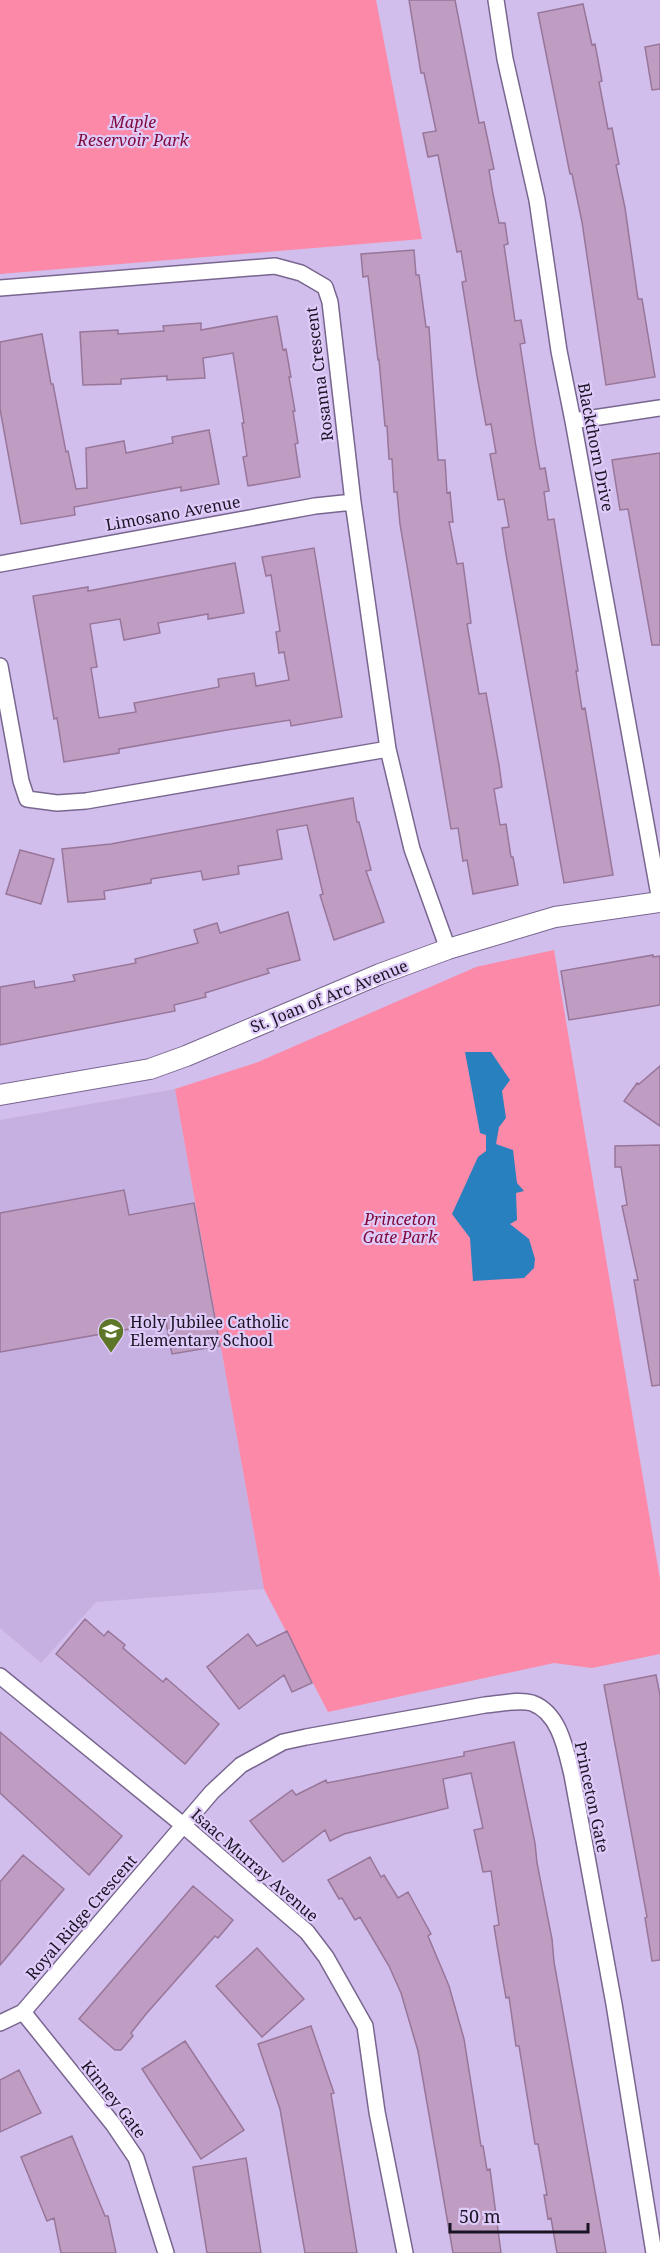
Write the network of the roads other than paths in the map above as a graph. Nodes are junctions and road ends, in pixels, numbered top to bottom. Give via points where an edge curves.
1 (496, 0) edge
2 (0, 288) edge
3 (660, 408) edge
4 (573, 421) junction
5 (353, 502) junction
6 (0, 564) edge
7 (0, 666) edge
8 (388, 749) junction
9 (660, 902) edge
10 (448, 949) junction
11 (0, 1095) edge
12 (0, 1676) edge
13 (183, 1825) junction
14 (23, 2012) junction
15 (0, 2023) edge
16 (166, 2253) edge
17 (405, 2253) edge
18 (654, 2253) edge

1 - 4 street, Blackthorn Drive via 505,59 537,200
2 - 5 street, Rosanna Crescent via 275,266 301,273 325,287 330,302
3 - 4 street
4 - 9 street, Blackthorn Drive
5 - 6 street, Limosano Avenue
5 - 8 street, Rosanna Crescent
7 - 8 street via 27,799 86,801
8 - 10 street, Rosanna Crescent via 412,849
9 - 10 street, St. Joan of Arc Avenue via 555,917
10 - 11 street, St. Joan of Arc Avenue via 150,1069
12 - 13 street, Isaac Murray Avenue
13 - 14 street, Royal Ridge Crescent
13 - 17 street, Isaac Murray Avenue via 307,1932 326,1957 365,2026 377,2112
13 - 18 street, Princeton Gate via 241,1765 283,1742 506,1703 531,1703 544,1710 556,1725 572,1775
14 - 15 street, Royal Ridge Crescent
14 - 16 street, Kinney Gate via 136,2158

